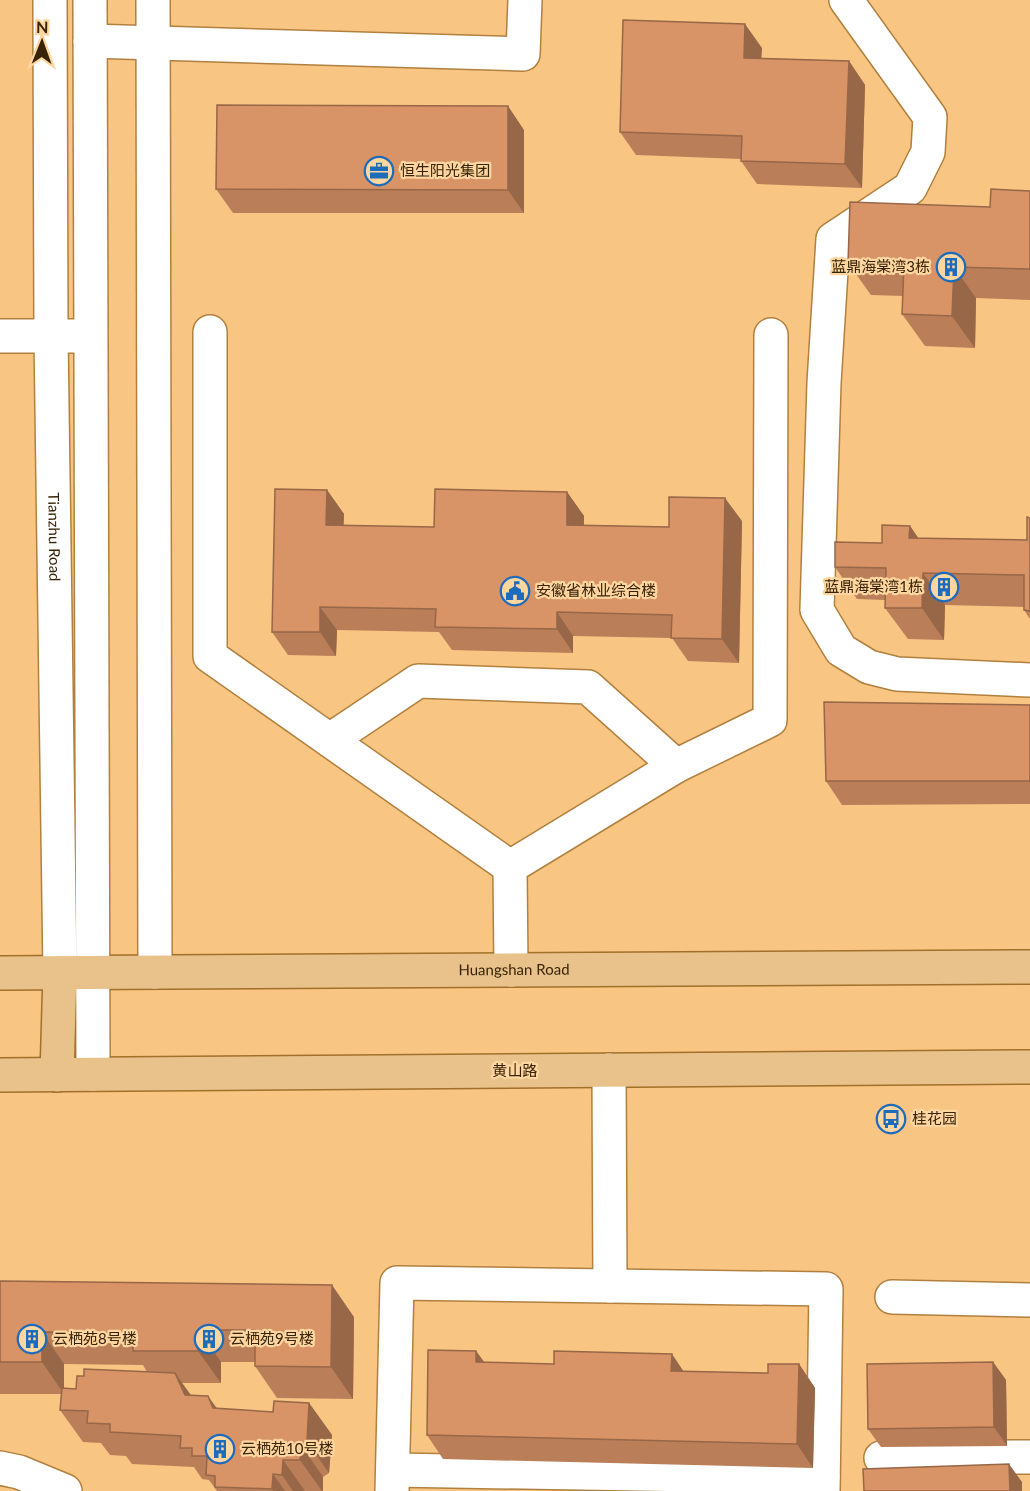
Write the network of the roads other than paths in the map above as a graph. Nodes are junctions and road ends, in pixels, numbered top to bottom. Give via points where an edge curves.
1 (50, 0) edge
2 (90, 0) edge
3 (153, 0) edge
4 (525, 0) edge
5 (846, 0) edge
6 (90, 41) junction
7 (153, 43) junction
8 (210, 332) dead end
9 (771, 335) dead end
10 (0, 336) edge
11 (51, 336) junction
12 (91, 336) junction
13 (1030, 680) edge
14 (330, 740) junction
15 (676, 766) junction
16 (510, 867) junction
17 (1030, 966) edge
18 (511, 970) junction
19 (155, 972) junction
20 (0, 973) edge
21 (60, 973) junction
22 (92, 973) junction
23 (1030, 1067) edge
24 (609, 1070) junction
25 (93, 1074) junction
26 (0, 1075) edge
27 (57, 1075) junction
28 (610, 1286) junction
29 (892, 1297) dead end
30 (1030, 1300) edge
31 (1030, 1457) edge
32 (881, 1458) dead end
33 (0, 1468) edge
34 (393, 1480) edge
35 (823, 1484) edge
36 (65, 1491) edge

1 - 11 street, Tianzhu Road
2 - 6 street
3 - 7 street
4 - 7 street via 523,54
5 - 13 street via 930,117 928,152 910,189 833,239 817,610 841,650 869,667 897,674
6 - 7 street
6 - 12 street
7 - 19 street
8 - 14 street via 210,656
9 - 15 street via 770,720
10 - 11 street
11 - 12 street
11 - 21 street, Tianzhu Road
12 - 22 street
14 - 15 street via 418,681 588,687
14 - 16 street
15 - 16 street
16 - 18 street
17 - 18 main road, Huangshan Road
18 - 19 main road, Huangshan Road
19 - 22 main road, Huangshan Road
20 - 21 main road, Huangshan Road
21 - 22 main road, Huangshan Road
21 - 27 main road, Tianzhu Road
22 - 25 street
23 - 24 main road, 黄山路
24 - 25 main road, 黄山路
24 - 28 street
25 - 27 main road, 黄山路
26 - 27 main road, 黄山路
28 - 34 street via 397,1283
28 - 35 street via 826,1289
29 - 30 street
31 - 32 street
33 - 36 street
34 - 35 street

